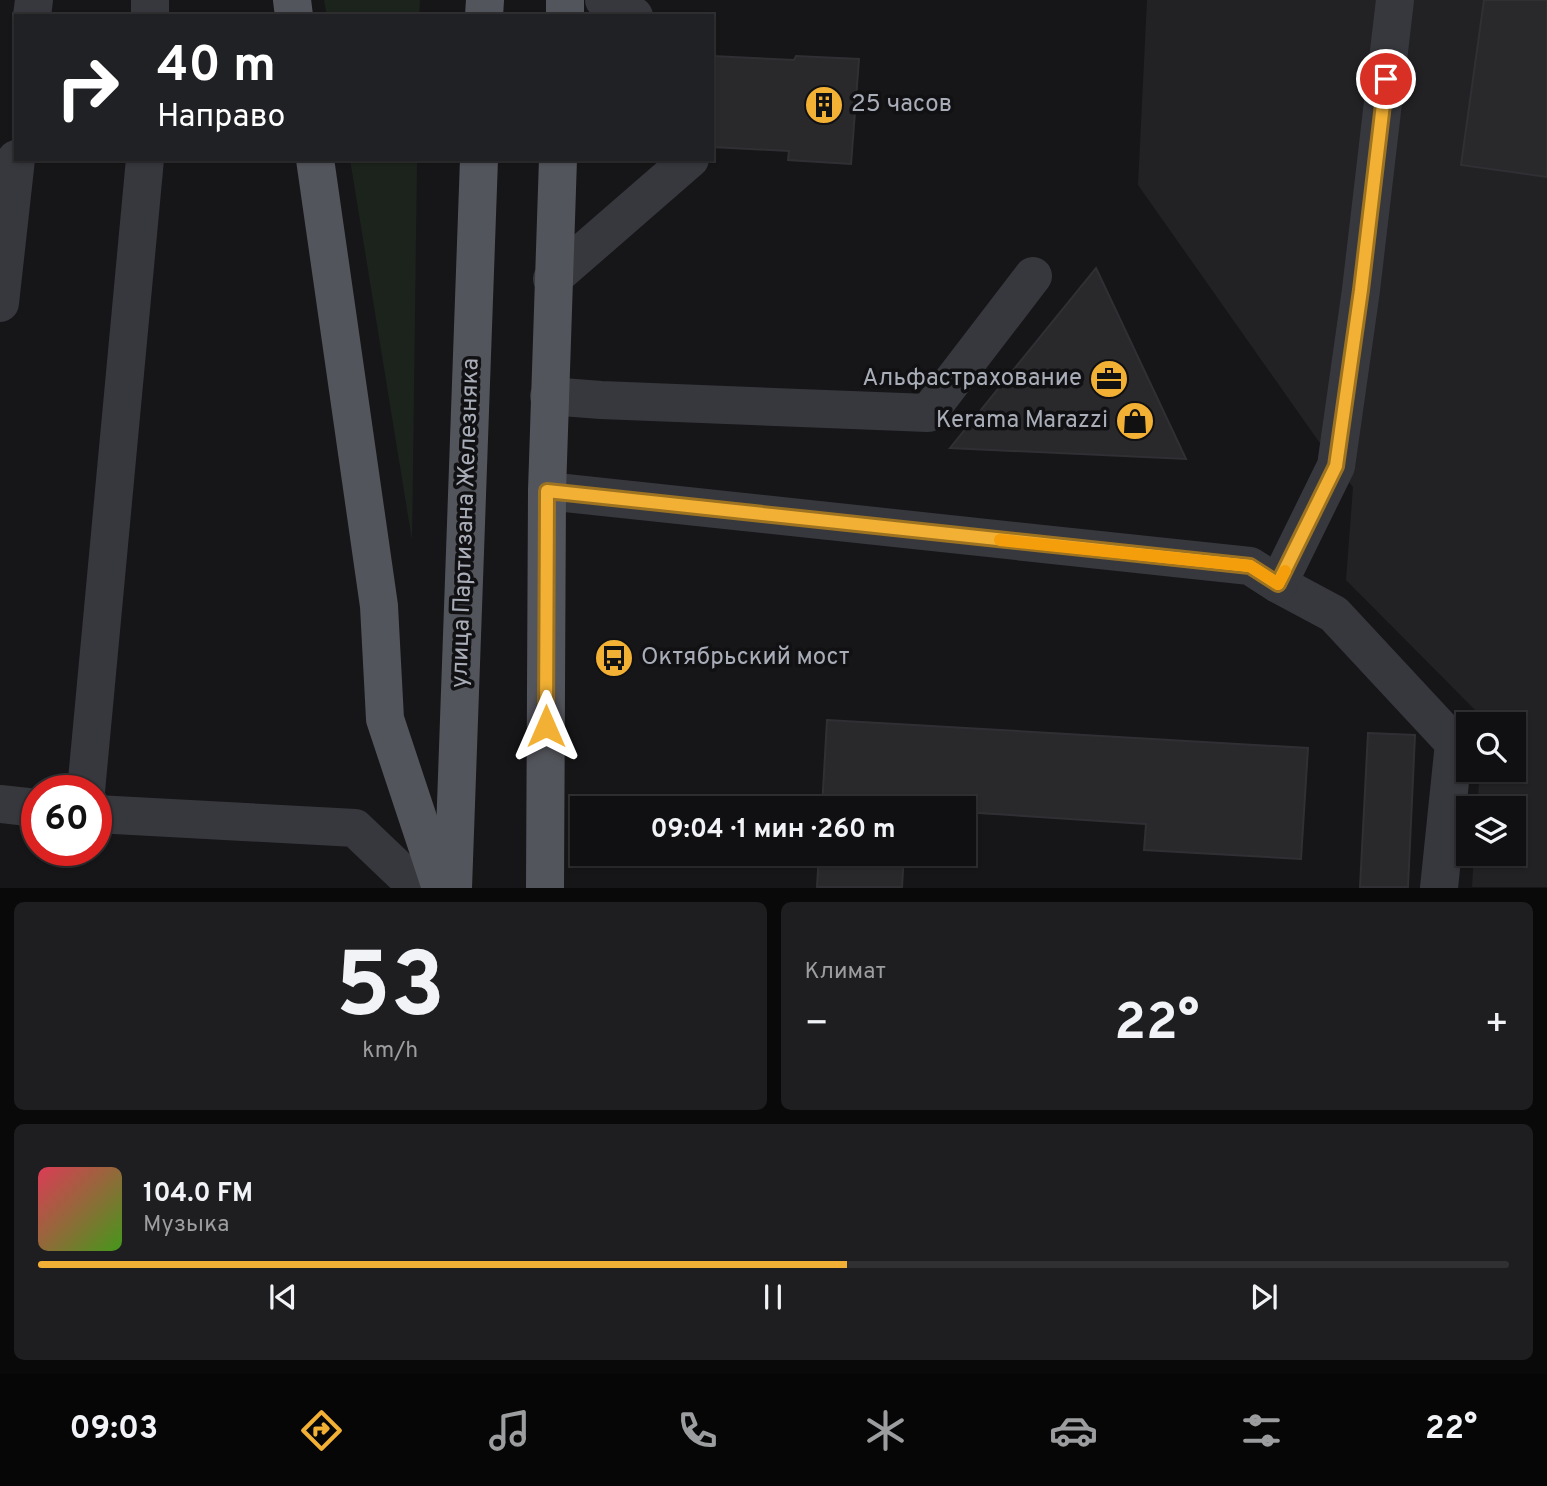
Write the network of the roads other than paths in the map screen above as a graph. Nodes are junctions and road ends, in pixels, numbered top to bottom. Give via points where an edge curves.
1 (604, 0) edge
2 (1395, 0) edge
3 (630, 14) edge
4 (16, 161) edge
5 (145, 161) edge
6 (315, 161) edge
7 (479, 161) edge
8 (558, 161) edge
9 (688, 161) edge
10 (1033, 276) dead end
11 (552, 279) junction
12 (0, 303) edge
13 (548, 396) junction
14 (547, 491) junction
15 (1278, 584) junction
16 (87, 775) edge
17 (0, 804) edge
18 (21, 806) edge
19 (112, 815) edge
20 (418, 887) edge
21 (441, 887) edge
22 (453, 887) edge
23 (545, 887) edge
24 (1439, 887) edge

1 - 3 lane
2 - 15 lane via 1336,466
4 - 12 lane
5 - 16 lane
6 - 21 main road via 379,606 385,719
7 - 22 main road, улица Партизана Железняка
8 - 11 main road
9 - 11 lane
10 - 13 lane via 928,413
11 - 13 main road
13 - 14 main road
14 - 15 lane via 1250,566
14 - 23 main road
15 - 24 lane via 1334,614 1454,743
17 - 18 lane
19 - 20 lane via 355,828

